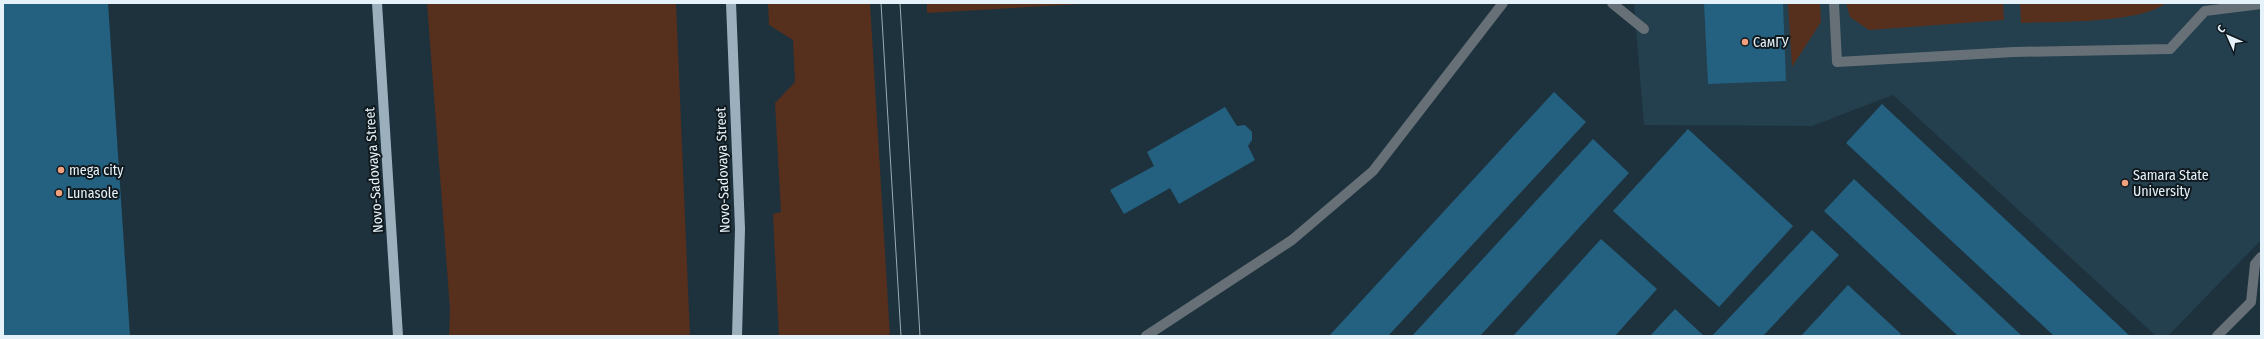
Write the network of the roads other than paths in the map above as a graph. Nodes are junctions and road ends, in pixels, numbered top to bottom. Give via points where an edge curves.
1 (377, 3) edge
2 (731, 3) edge
3 (1503, 3) edge
4 (1612, 3) edge
5 (1834, 3) edge
6 (2261, 4) edge
7 (2205, 7) edge
8 (1644, 29) dead end
9 (2261, 257) edge
10 (398, 336) edge
11 (737, 336) edge
12 (1146, 336) edge
13 (2217, 336) edge

1 - 10 main road, Novo-Sadovaya Street
2 - 11 main road, Novo-Sadovaya Street via 740,229
3 - 12 street via 1373,171 1292,240
4 - 8 street
5 - 7 street via 1837,62 2014,52 2170,49
6 - 7 street
9 - 13 street via 2255,264 2251,302

